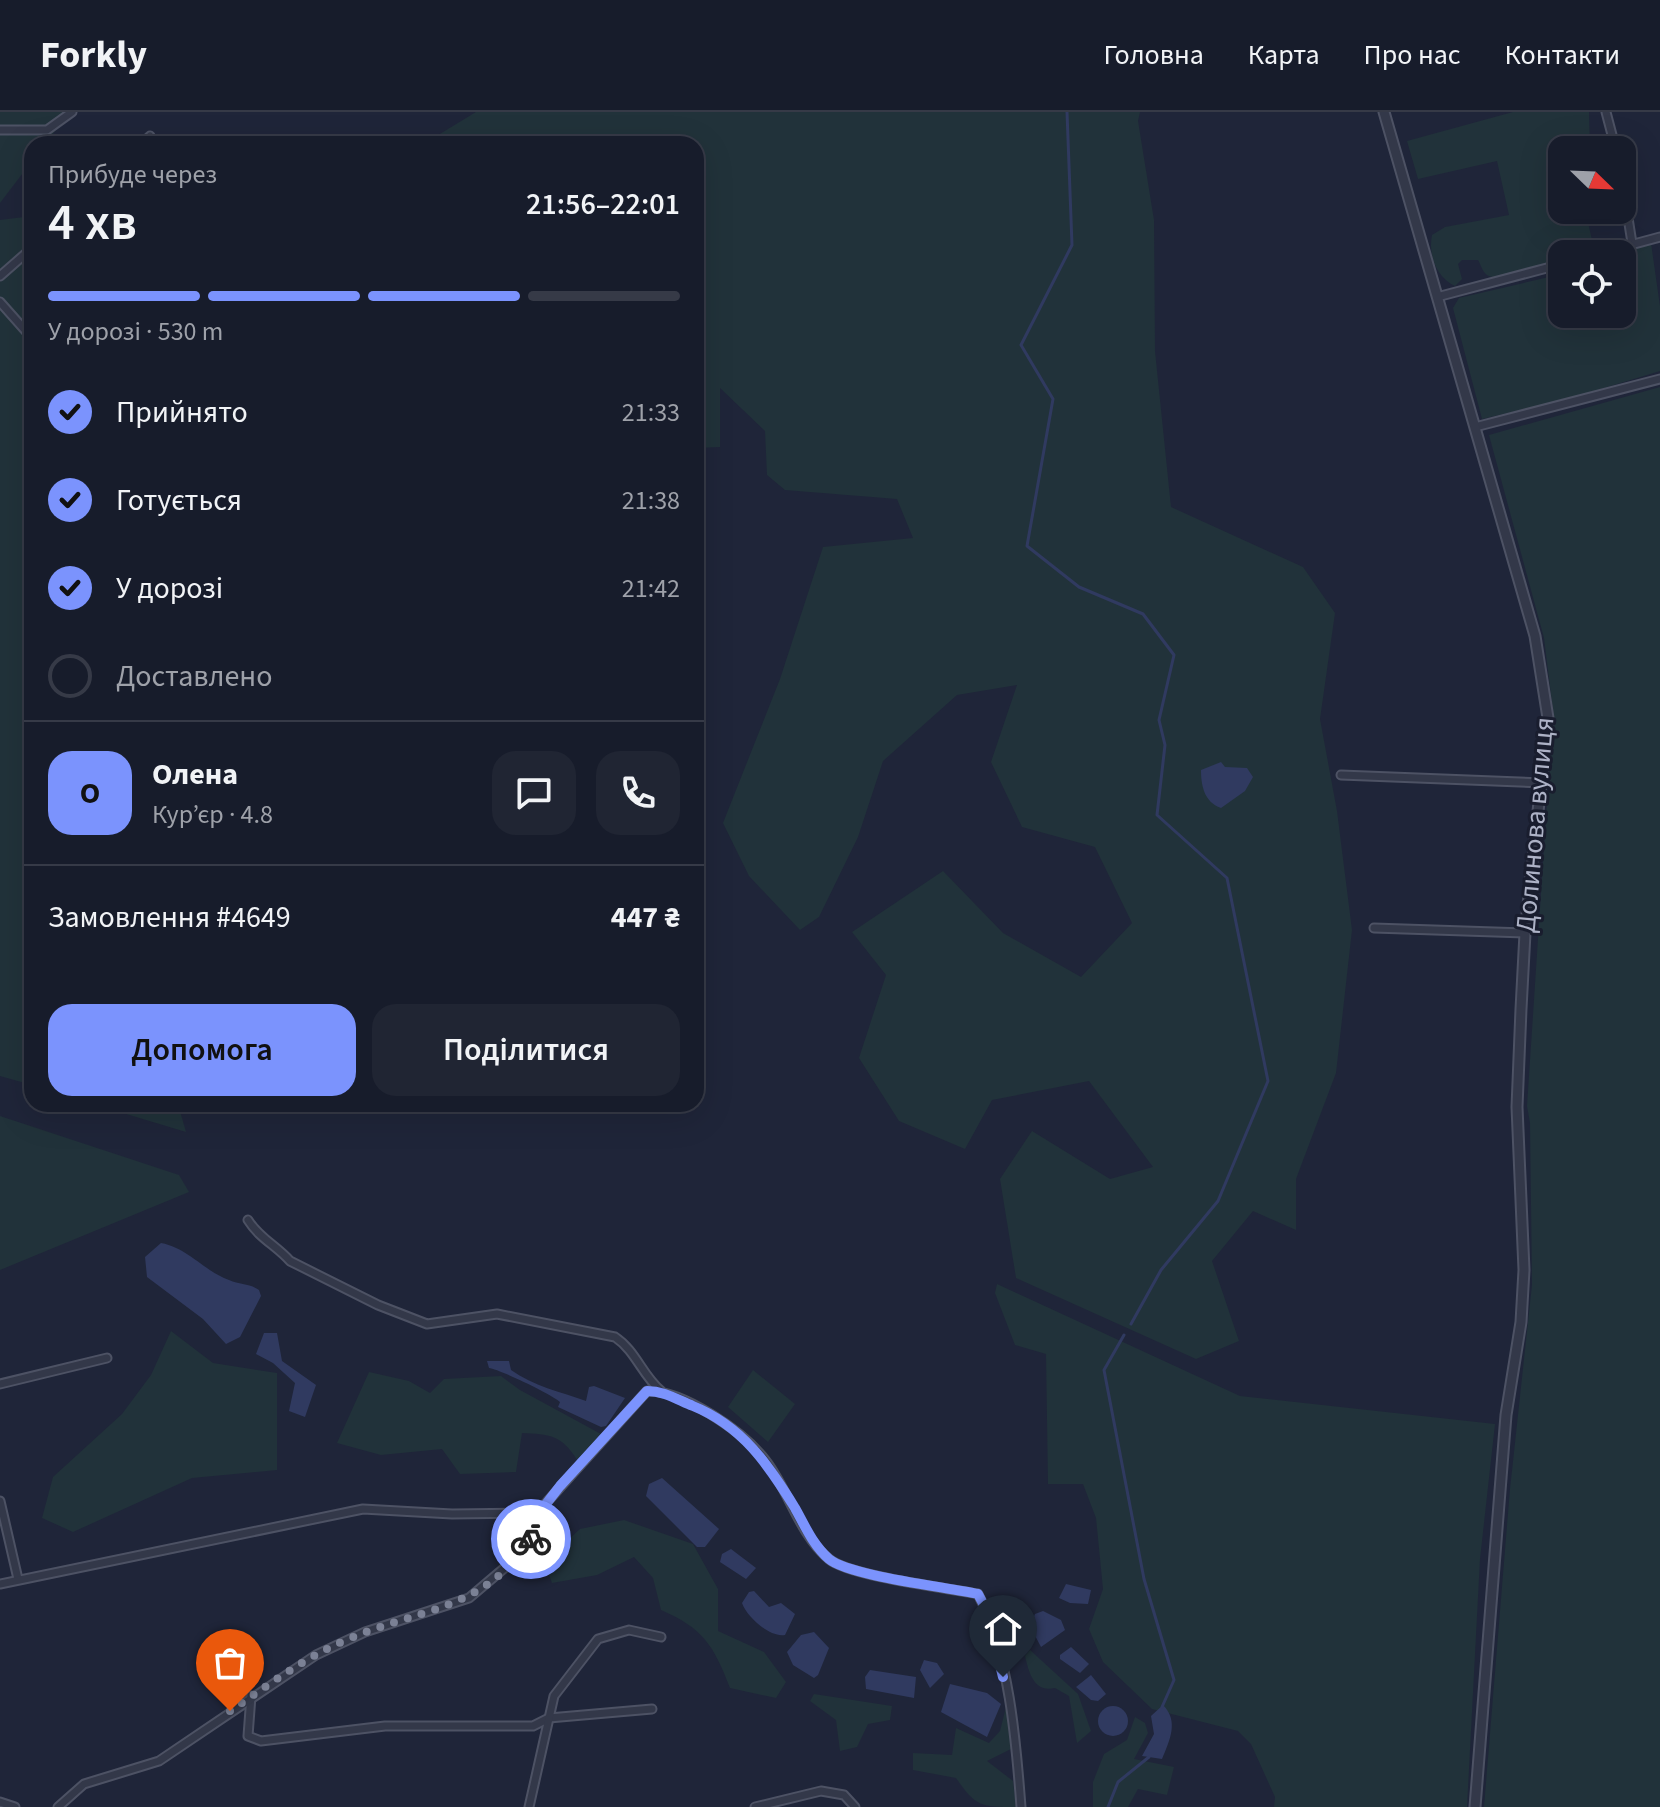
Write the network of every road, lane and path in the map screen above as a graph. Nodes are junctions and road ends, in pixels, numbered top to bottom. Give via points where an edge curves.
1 (72, 112) edge
2 (1384, 112) edge
3 (1606, 112) edge
4 (0, 130) edge
5 (1612, 136) edge
6 (1660, 237) edge
7 (1636, 242) edge
8 (24, 255) edge
9 (1548, 268) edge
10 (0, 276) edge
11 (1437, 297) junction
12 (0, 302) edge
13 (24, 329) edge
14 (1660, 379) edge
15 (1475, 427) junction
16 (1341, 775) dead end
17 (1543, 783) junction
18 (1374, 928) dead end
19 (1525, 933) junction
20 (248, 1220) dead end
21 (107, 1358) dead end
22 (0, 1384) edge
23 (661, 1391) junction
24 (0, 1501) edge
25 (546, 1504) junction
26 (18, 1579) junction
27 (0, 1584) edge
28 (661, 1637) dead end
29 (251, 1696) junction
30 (652, 1709) dead end
31 (549, 1718) junction
32 (0, 1802) edge
33 (15, 1807) edge
34 (58, 1807) edge
35 (529, 1807) edge
36 (755, 1807) edge
37 (855, 1807) edge
38 (1021, 1807) edge
39 (1475, 1807) edge

1 - 4 street via 47,130
2 - 11 street, Долинова вулиця
3 - 5 street
6 - 7 street
8 - 10 street
9 - 11 street
11 - 15 street, Долинова вулиця
12 - 13 street
14 - 15 street
15 - 17 street, Долинова вулиця via 1535,636 1548,718
16 - 17 street
17 - 19 street, Долинова вулиця
18 - 19 street
19 - 39 street, Долинова вулиця via 1517,1107 1524,1270 1506,1415
20 - 23 street via 290,1261 427,1324 497,1314 615,1337
21 - 22 street
23 - 25 street via 647,1391
23 - 38 street via 731,1428 766,1460 811,1539 831,1561 866,1574 978,1594 987,1611 1016,1740
24 - 26 street
25 - 26 street via 537,1513 354,1511
25 - 29 street via 521,1554 469,1598 342,1641
26 - 27 street
28 - 31 street via 629,1630 598,1639 554,1696
29 - 31 street via 248,1736 261,1741 385,1726 533,1726
29 - 34 street via 159,1761 84,1784
30 - 31 street
31 - 35 street
32 - 33 street
36 - 37 street via 821,1791 844,1795

